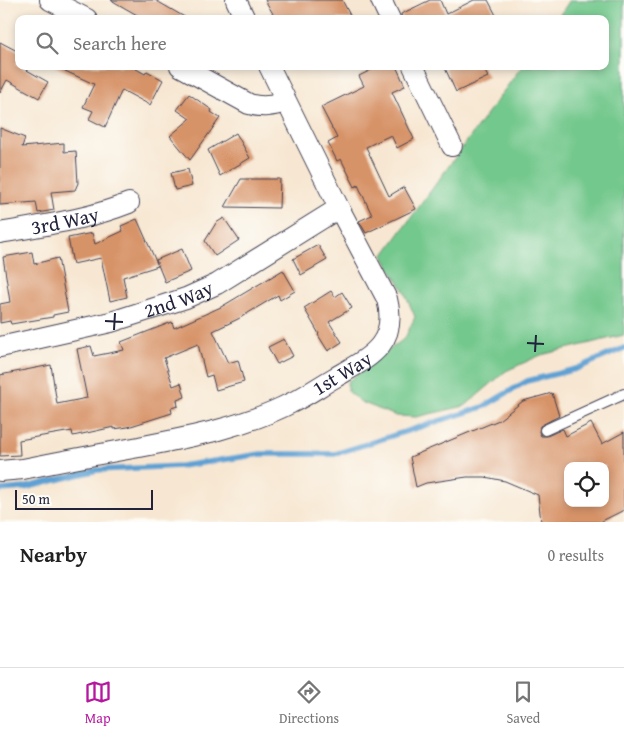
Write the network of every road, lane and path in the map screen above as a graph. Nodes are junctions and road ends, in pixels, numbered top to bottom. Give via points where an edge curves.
1 (50, 0) edge
2 (236, 0) edge
3 (381, 0) edge
4 (79, 15) edge
5 (243, 15) edge
6 (388, 15) edge
7 (187, 70) edge
8 (271, 70) edge
9 (415, 70) edge
10 (286, 102) junction
11 (452, 146) dead end
12 (129, 203) dead end
13 (339, 208) junction
14 (0, 233) edge
15 (0, 348) edge
16 (624, 394) edge
17 (545, 430) dead end
18 (0, 471) edge

1 - 4 street
2 - 5 street
3 - 6 street
7 - 10 street via 249,104 260,107
8 - 10 street, 1st Way
9 - 11 street
10 - 13 street, 1st Way
12 - 14 street, 3rd Way via 81,219
13 - 15 street, 2nd Way via 217,284 186,298 111,322
13 - 18 street, 1st Way via 391,312 389,327 377,351 291,403 218,431
16 - 17 lane

